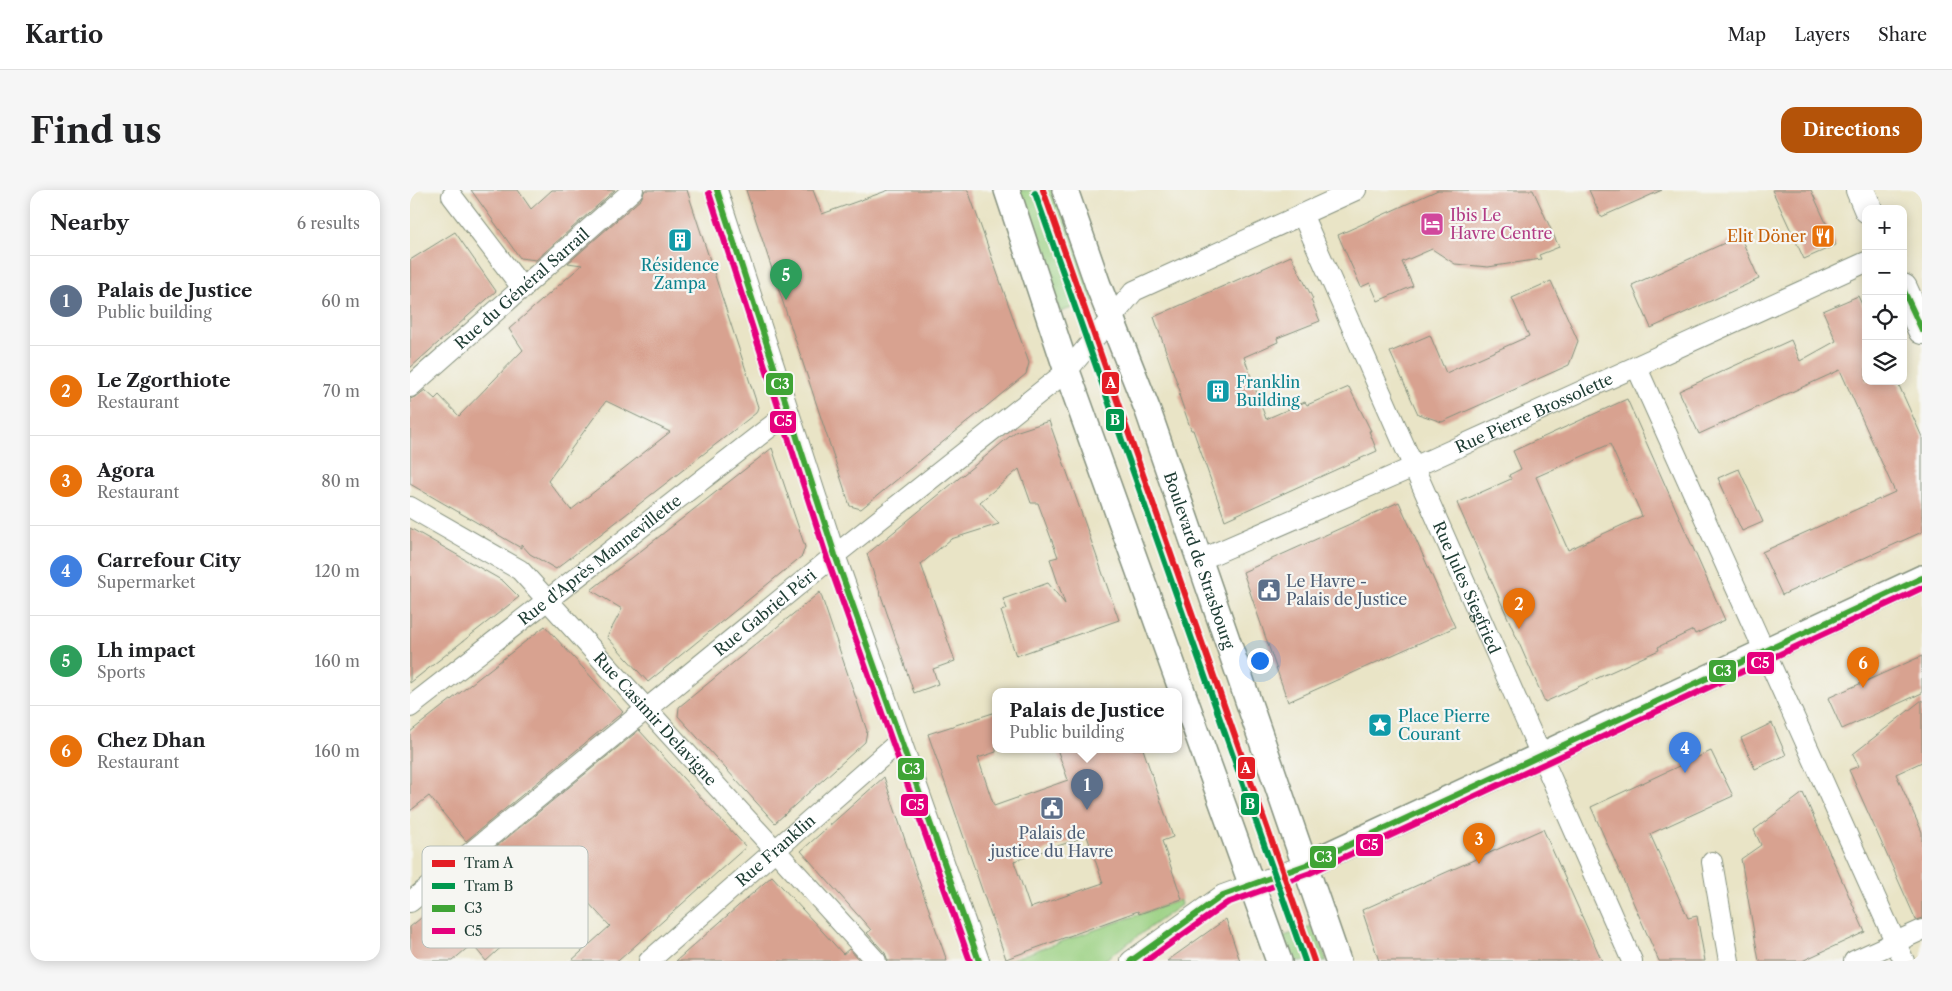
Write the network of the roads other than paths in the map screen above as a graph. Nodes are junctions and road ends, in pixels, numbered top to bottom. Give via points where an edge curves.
1 (633, 190) edge
2 (717, 190) edge
3 (1007, 190) edge
4 (1065, 190) edge
5 (1356, 190) edge
6 (1860, 190) edge
7 (452, 196) dead end
8 (1866, 205) edge
9 (1302, 214) junction
10 (1862, 264) edge
11 (522, 289) junction
12 (1906, 295) edge
13 (1112, 319) junction
14 (1922, 330) edge
15 (1637, 368) junction
16 (1068, 371) junction
17 (410, 387) edge
18 (788, 413) junction
19 (1414, 467) junction
20 (410, 507) edge
21 (835, 555) junction
22 (1200, 560) junction
23 (1922, 578) edge
24 (547, 599) junction
25 (1765, 651) junction
26 (1181, 688) edge
27 (1182, 691) edge
28 (410, 707) edge
29 (646, 709) junction
30 (901, 740) junction
31 (1541, 756) junction
32 (478, 846) edge
33 (774, 850) junction
34 (1712, 862) dead end
35 (1306, 865) junction
36 (1251, 885) junction
37 (422, 892) edge
38 (410, 902) edge
39 (1922, 930) edge
40 (1896, 942) junction
41 (648, 961) edge
42 (876, 961) edge
43 (979, 961) edge
44 (1131, 961) edge
45 (1278, 961) edge
46 (1338, 961) edge
47 (1632, 961) edge
48 (1729, 961) edge
49 (1854, 961) edge
50 (1904, 961) edge

1 - 11 street, Rue du Général Sarrail
2 - 18 street
3 - 16 street
4 - 13 street, Boulevard de Strasbourg
5 - 9 street, Rue Gabriel Péri
6 - 8 main road
7 - 11 street
9 - 13 street, Rue Gabriel Péri via 1134,291
9 - 19 street, Rue Jules Siegfried
10 - 15 street, Rue Pierre Brossolette
11 - 17 street, Rue du Général Sarrail
12 - 14 main road
13 - 16 street, Rue Gabriel Péri
13 - 22 street, Boulevard de Strasbourg
15 - 19 street, Rue Pierre Brossolette
15 - 25 street
16 - 21 street, Rue Gabriel Péri
16 - 26 street
18 - 21 street
18 - 24 street, Rue d'Après Mannevillette
19 - 22 street, Rue Pierre Brossolette
19 - 31 street, Rue Jules Siegfried
20 - 24 street, Rue Casimir Delavigne via 520,570
21 - 29 street, Rue Gabriel Péri
21 - 30 street
22 - 35 street, Boulevard de Strasbourg
23 - 25 street
24 - 28 street, Rue d'Après Mannevillette
24 - 29 street, Rue Casimir Delavigne
25 - 31 street
25 - 40 street
27 - 36 street
29 - 32 street, Rue Gabriel Péri
29 - 33 street, Rue Casimir Delavigne
30 - 33 street, Rue Franklin
30 - 43 street
31 - 35 street
31 - 47 street, Rue Jules Siegfried
33 - 41 street, Rue Franklin
33 - 42 street, Rue Casimir Delavigne
34 - 48 street
35 - 36 street
35 - 46 street, Boulevard de Strasbourg
36 - 44 street via 1224,895
36 - 45 street
37 - 38 street, Rue Gabriel Péri
39 - 40 street
40 - 49 street
40 - 50 street

